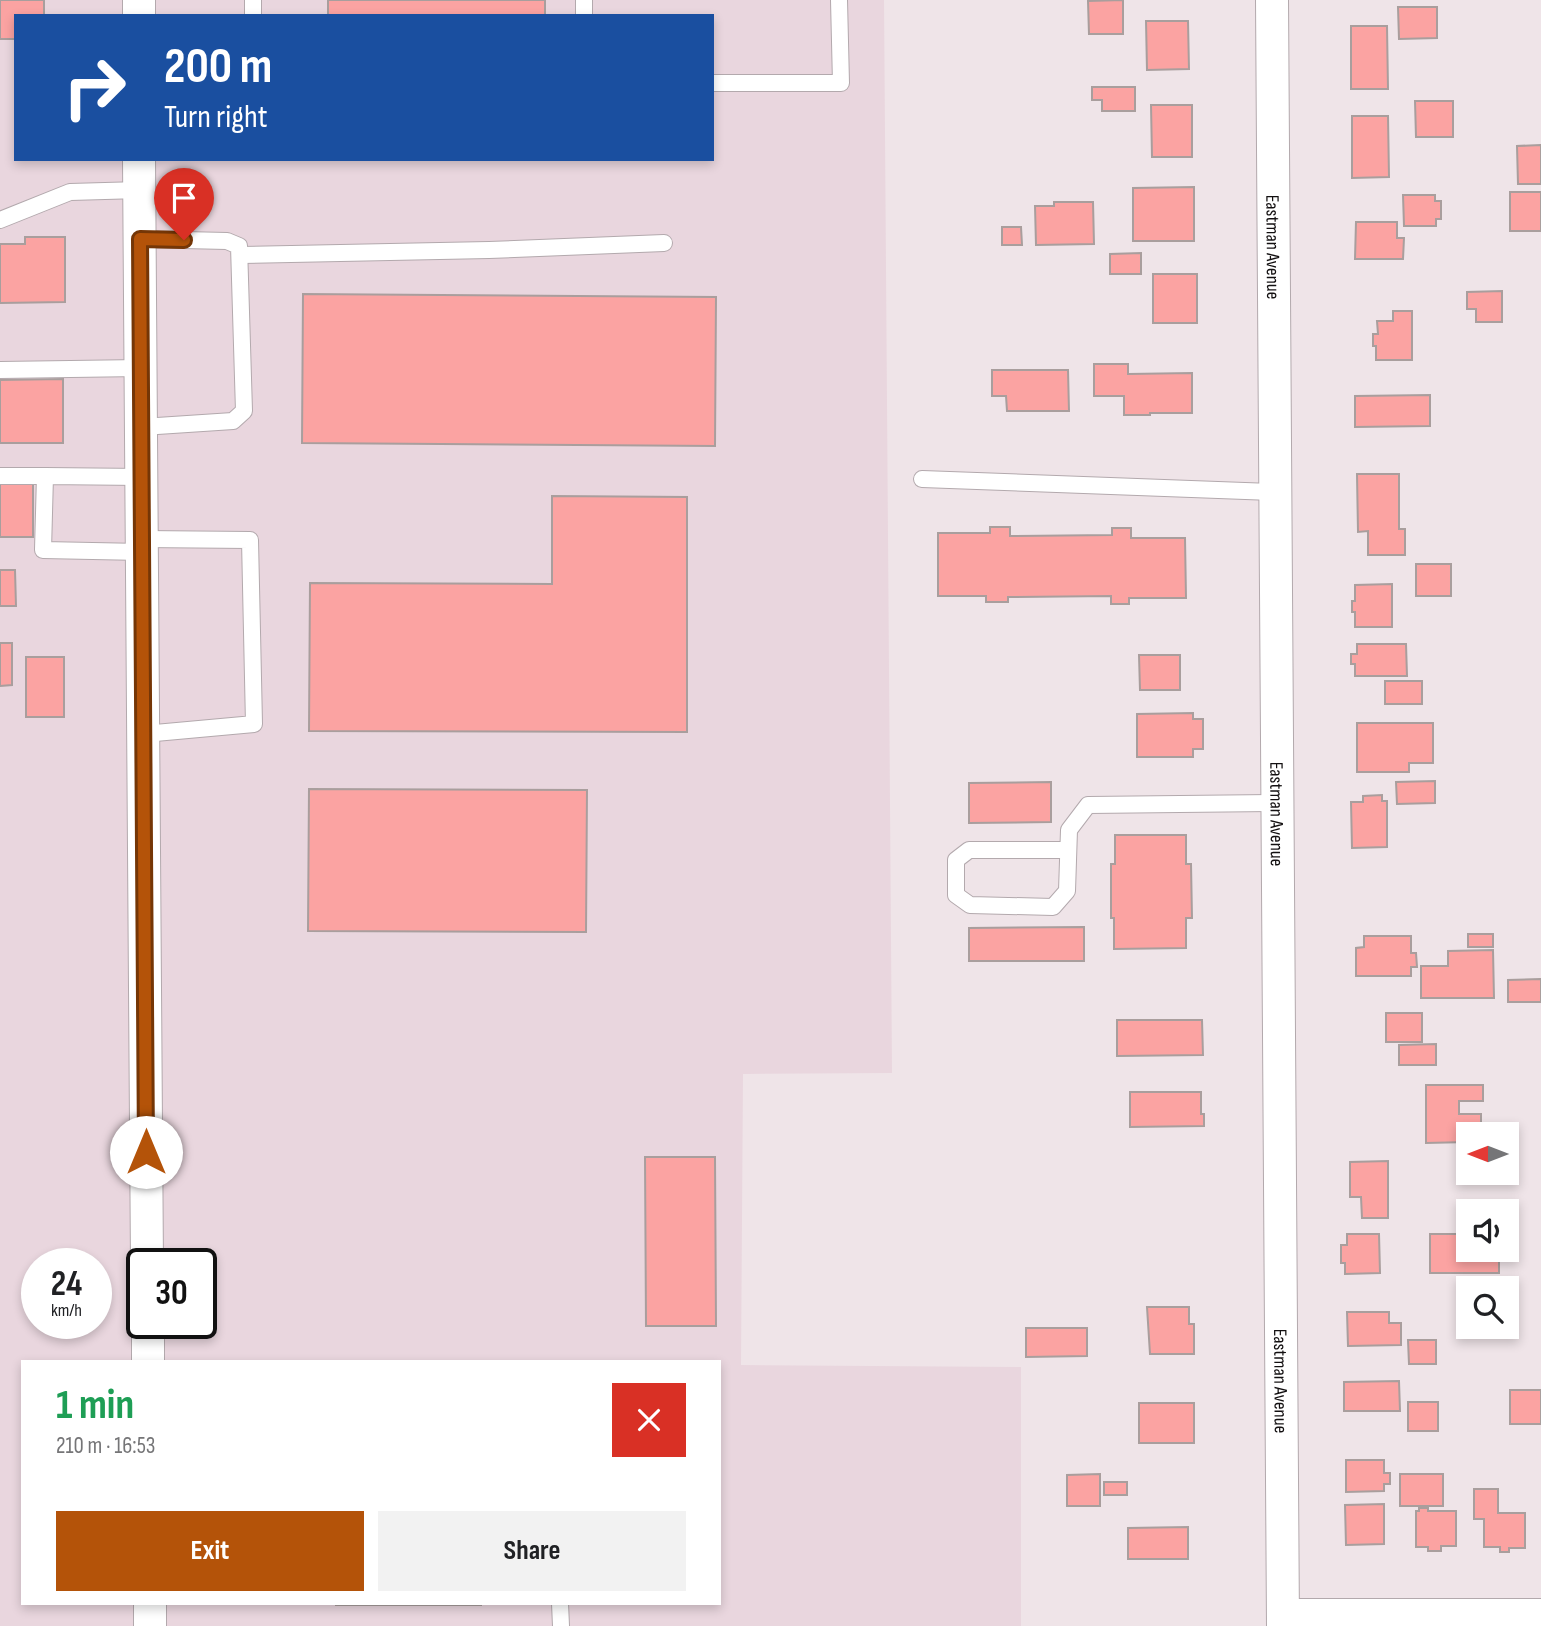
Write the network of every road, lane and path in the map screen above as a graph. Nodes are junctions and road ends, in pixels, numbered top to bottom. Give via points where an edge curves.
1 (839, 0) edge
2 (1272, 0) edge
3 (714, 83) edge
4 (139, 174) edge
5 (0, 220) edge
6 (140, 239) junction
7 (664, 243) dead end
8 (240, 255) junction
9 (141, 368) junction
10 (0, 370) edge
11 (142, 427) junction
12 (0, 476) edge
13 (45, 477) junction
14 (142, 477) junction
15 (922, 479) dead end
16 (1275, 492) junction
17 (142, 545) junction
18 (144, 734) junction
19 (1278, 803) junction
20 (1068, 850) junction
21 (147, 1248) edge
22 (148, 1339) edge
23 (148, 1360) edge
24 (150, 1605) edge
25 (560, 1605) edge
26 (1541, 1615) edge
27 (1283, 1620) edge
28 (150, 1626) edge
29 (561, 1626) edge

1 - 3 lane via 841,83
2 - 16 street, Eastman Avenue
4 - 5 lane via 70,192
4 - 6 street
6 - 8 lane via 228,241 239,246
6 - 9 street
7 - 8 lane
8 - 11 lane via 244,411 233,421
9 - 10 lane
9 - 11 street
11 - 14 street
12 - 13 lane
13 - 14 lane
13 - 17 lane via 43,550
14 - 17 street
15 - 16 lane
16 - 19 street, Eastman Avenue
17 - 18 street
17 - 18 lane via 250,540 254,724
18 - 21 street
19 - 20 lane via 1088,805 1069,830
19 - 27 street, Eastman Avenue
20 - 20 lane via 1067,891 1053,907 970,905 957,895 956,860 969,850
22 - 23 street
24 - 28 street
25 - 29 lane
26 - 27 street

